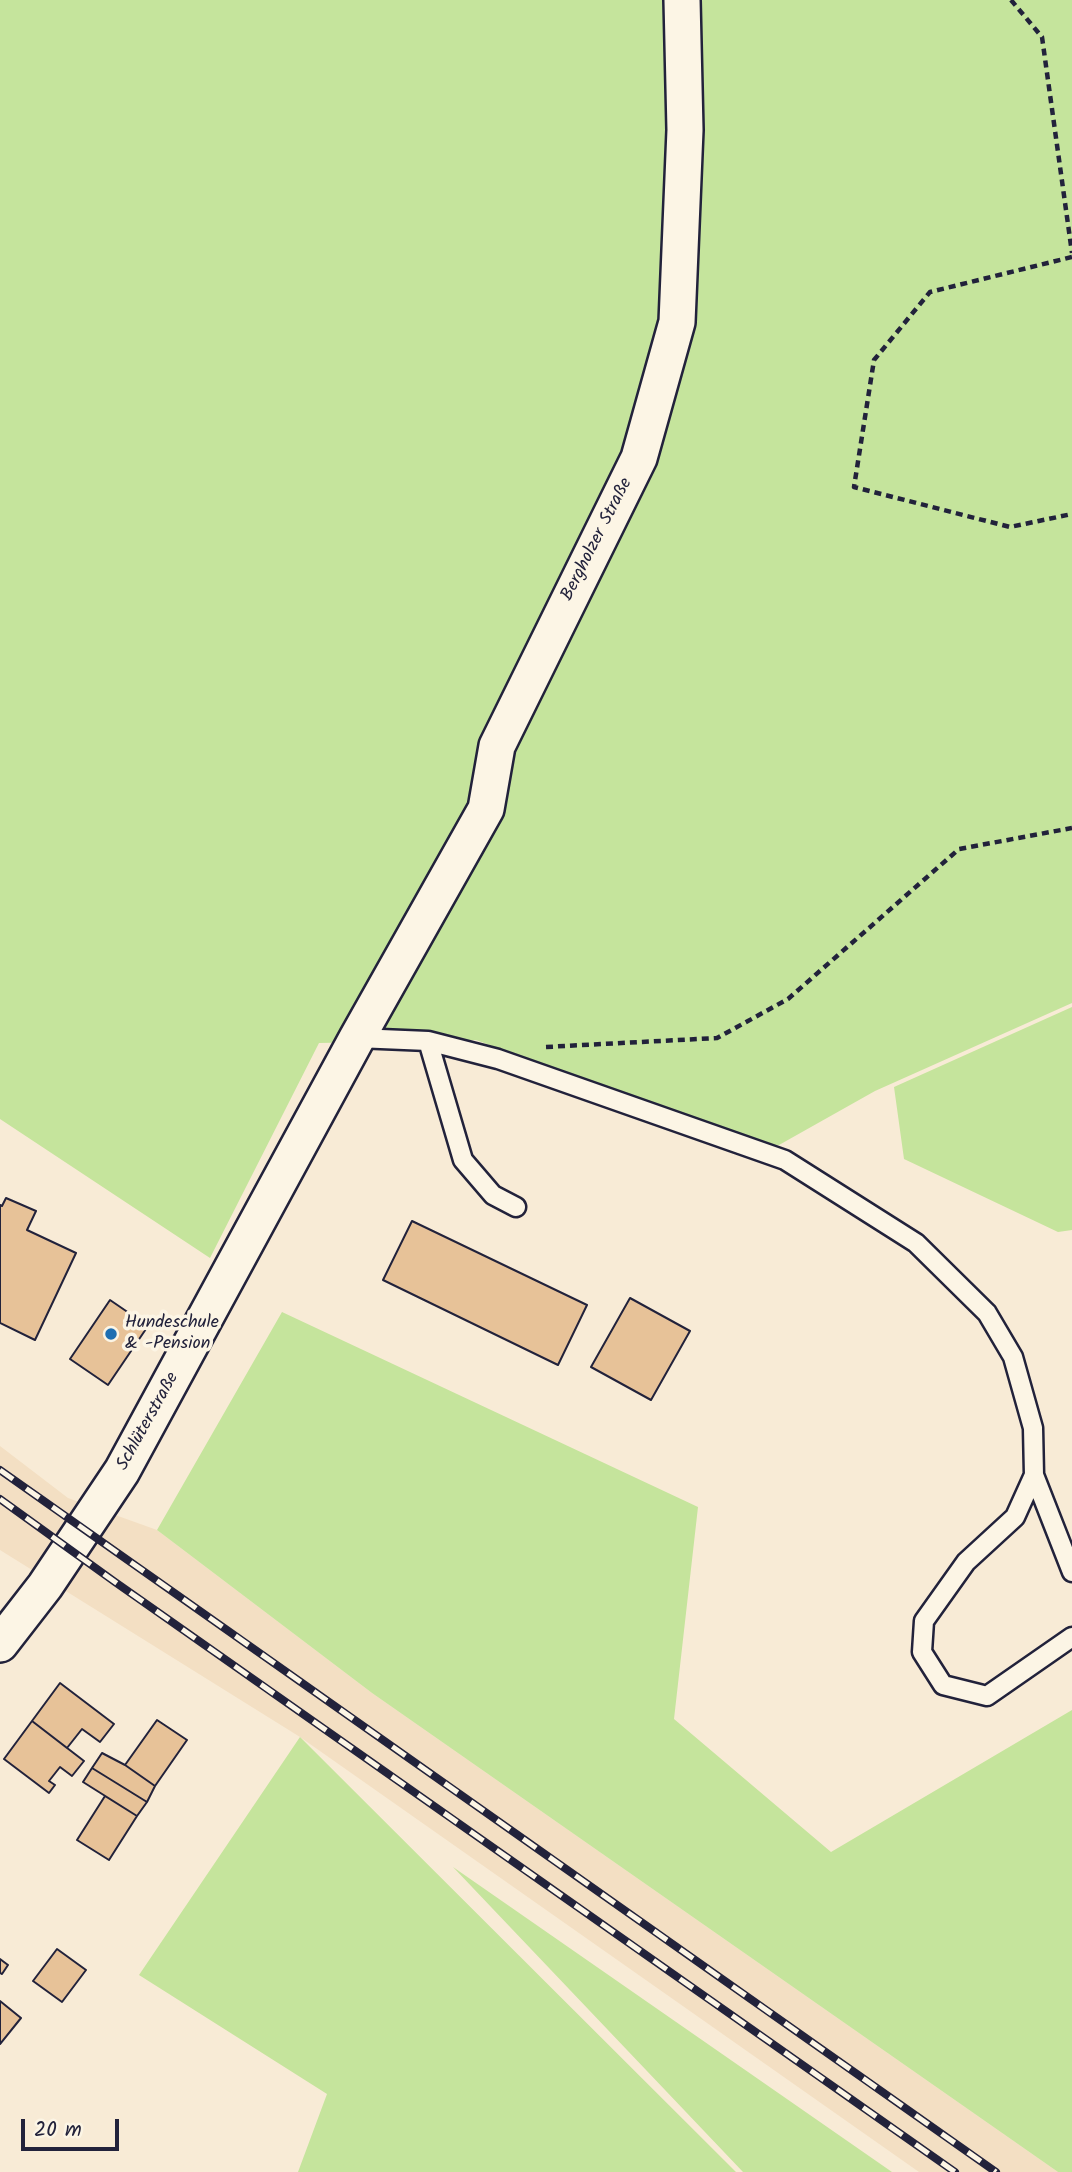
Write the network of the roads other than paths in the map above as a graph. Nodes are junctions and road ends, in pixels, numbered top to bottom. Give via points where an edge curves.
1 (682, 0) edge
2 (357, 1038) junction
3 (428, 1041) junction
4 (516, 1206) dead end
5 (1034, 1475) junction
6 (1072, 1572) edge
7 (1072, 1637) edge
8 (0, 1644) edge

1 - 2 street, Bergholzer Straße via 685,130 677,322 639,458 498,746 486,809
2 - 3 lane
2 - 8 street, Schlüterstraße via 122,1471
3 - 4 lane via 463,1160 493,1195
3 - 5 lane via 498,1059 785,1160 916,1243 987,1313 1013,1357 1033,1429
5 - 6 lane
5 - 7 lane via 1016,1517 966,1562 924,1621 922,1652 943,1685 987,1696

